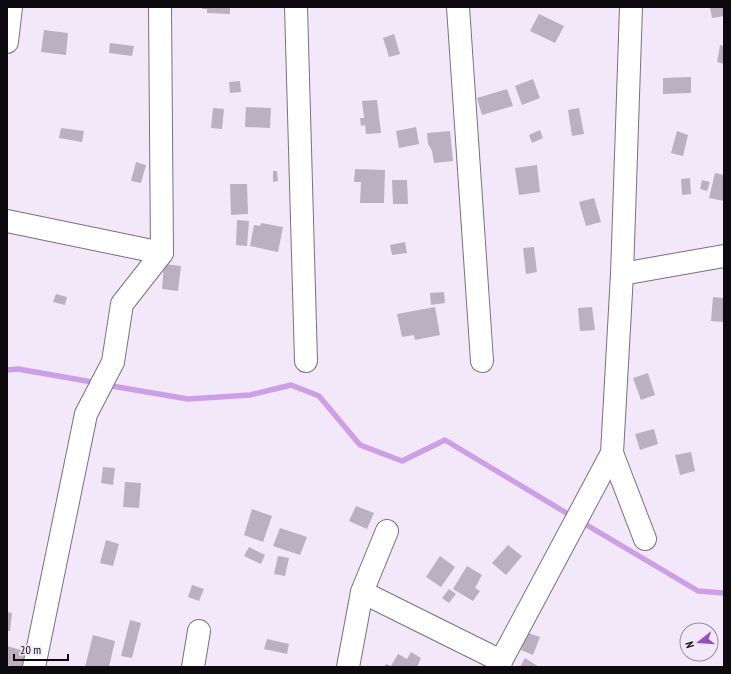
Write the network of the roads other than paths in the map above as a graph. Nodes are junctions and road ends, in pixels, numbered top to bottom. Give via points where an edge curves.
1 (11, 7) edge
2 (160, 7) edge
3 (296, 7) edge
4 (458, 7) edge
5 (631, 7) edge
6 (7, 42) edge
7 (7, 221) edge
8 (162, 253) junction
9 (724, 256) edge
10 (622, 274) junction
11 (306, 361) dead end
12 (482, 361) dead end
13 (612, 453) junction
14 (386, 531) dead end
15 (645, 539) dead end
16 (362, 592) junction
17 (199, 631) dead end
18 (500, 664) edge
19 (34, 667) edge
20 (193, 667) edge
21 (348, 667) edge

1 - 6 street
2 - 8 street
3 - 11 street
4 - 12 street
5 - 10 street
7 - 8 street
8 - 19 street via 122,304 113,362 86,414
9 - 10 street
10 - 13 street
13 - 15 street
13 - 18 street
14 - 16 street
16 - 18 street
16 - 21 street
17 - 20 street

